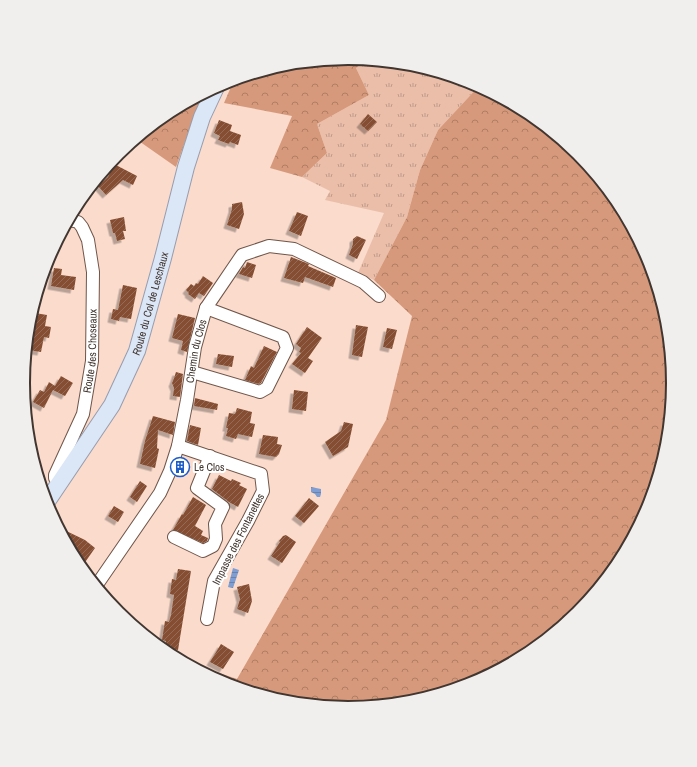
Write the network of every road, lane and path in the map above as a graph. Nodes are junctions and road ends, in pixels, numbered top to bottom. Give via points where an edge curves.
1 (212, 96) edge
2 (75, 221) edge
3 (379, 296) dead end
4 (206, 308) junction
5 (192, 372) junction
6 (178, 446) junction
7 (210, 456) junction
8 (59, 484) junction
9 (51, 496) edge
10 (174, 537) dead end
11 (99, 581) edge
12 (207, 620) dead end

1 - 8 main road, Route du Col de Leschaux via 202,117 186,167 137,350 112,405
2 - 8 street, Route des Choseaux via 82,227 88,240 93,272 92,361 83,414 55,475
3 - 4 street, Chemin du Clos via 363,282 294,249 269,246 242,254
4 - 5 street, Chemin du Clos via 195,347
4 - 5 street via 283,337 287,348 268,388 260,392
5 - 6 street, Chemin du Clos
6 - 7 street, Impasse des Fontanettes
6 - 11 street, Chemin du Clos via 160,493
7 - 10 street via 196,488 223,507 215,524 216,539 213,546 203,551
7 - 12 street, Impasse des Fontanettes via 261,474 263,491 214,581
8 - 9 main road, Route du Col de Leschaux

